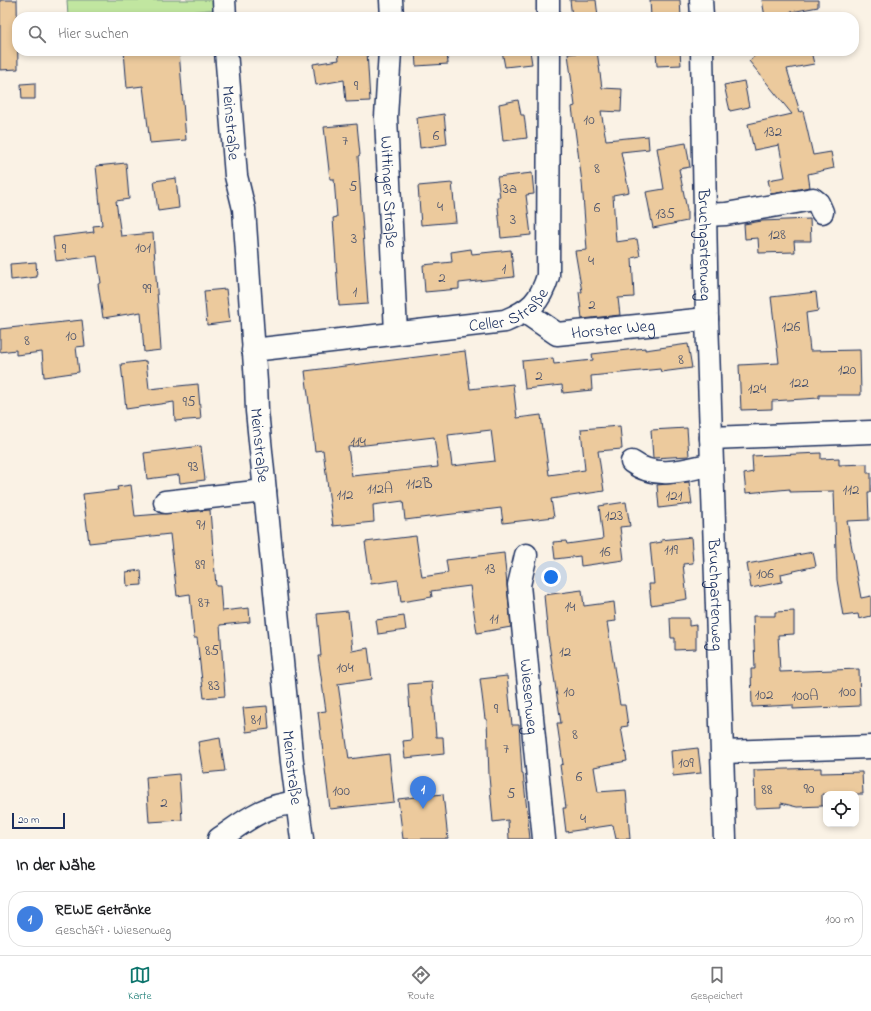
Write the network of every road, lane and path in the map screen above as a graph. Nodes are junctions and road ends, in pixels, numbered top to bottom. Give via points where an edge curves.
1 (224, 0) edge
2 (391, 0) edge
3 (548, 0) edge
4 (701, 0) edge
5 (225, 12) edge
6 (392, 12) edge
7 (548, 12) edge
8 (702, 12) edge
9 (226, 56) edge
10 (390, 56) edge
11 (549, 56) edge
12 (702, 56) edge
13 (822, 212) dead end
14 (705, 215) junction
15 (525, 312) junction
16 (707, 319) junction
17 (396, 333) junction
18 (253, 350) junction
19 (871, 432) edge
20 (711, 438) junction
21 (632, 462) dead end
22 (712, 464) junction
23 (265, 491) junction
24 (165, 502) dead end
25 (526, 555) dead end
26 (871, 747) edge
27 (723, 752) junction
28 (298, 802) junction
29 (219, 839) edge
30 (302, 839) edge
31 (544, 839) edge
32 (725, 839) edge

1 - 5 street
2 - 6 street
3 - 7 street
4 - 8 street
9 - 18 street, Meinstraße via 236,176 244,209
10 - 17 street, Wittinger Straße via 386,117
11 - 15 street, Celler Straße via 548,276 544,291
12 - 14 street, Bruchgartenweg
13 - 14 street via 813,199 726,214
14 - 16 street, Bruchgartenweg
15 - 16 street, Horster Weg via 557,334
15 - 17 street, Celler Straße via 505,321
16 - 20 street, Bruchgartenweg
17 - 18 street, Celler Straße
18 - 23 street, Meinstraße
19 - 20 street
20 - 22 street, Bruchgartenweg
21 - 22 street via 641,469 652,472 675,471
22 - 27 street, Bruchgartenweg
23 - 24 street
23 - 28 street, Meinstraße
25 - 31 street, Wiesenweg via 519,585
26 - 27 street
27 - 32 street, Bruchgartenweg
28 - 29 street via 262,810
28 - 30 street, Meinstraße

